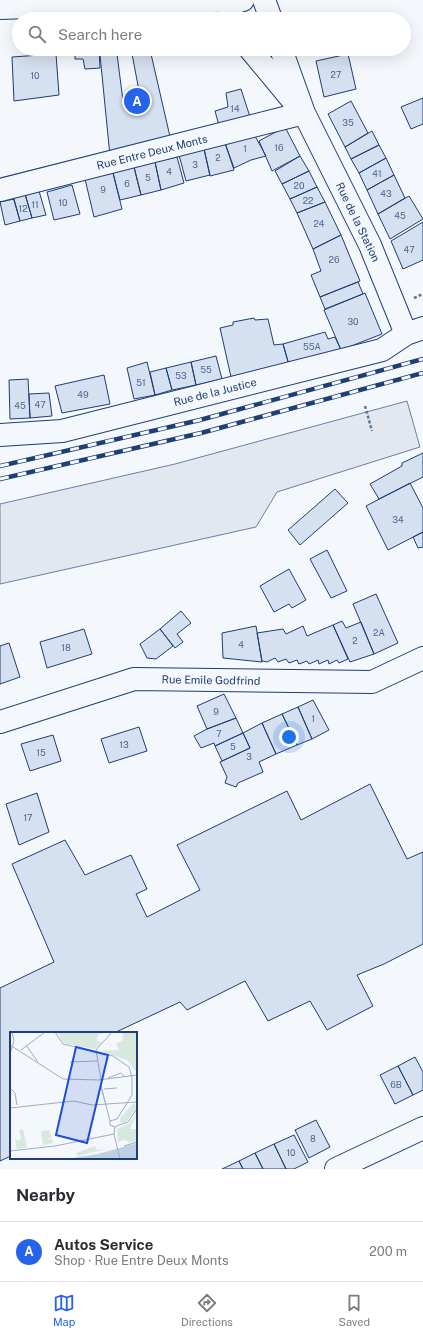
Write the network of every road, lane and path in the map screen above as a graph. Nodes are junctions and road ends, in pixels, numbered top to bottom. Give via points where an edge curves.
1 (264, 0) edge
2 (234, 7) edge
3 (0, 8) edge
4 (268, 12) edge
5 (256, 56) edge
6 (284, 56) edge
7 (304, 113) junction
8 (0, 190) edge
9 (414, 331) edge
10 (365, 406) dead end
11 (372, 431) dead end
12 (0, 435) edge
13 (423, 658) edge
14 (0, 722) edge
15 (423, 1128) edge
16 (336, 1169) edge

1 - 4 street
2 - 3 street
5 - 7 street, Rue de la Station
6 - 7 street, Rue de la Station
7 - 8 street, Rue Entre Deux Monts
7 - 9 street, Rue de la Station
9 - 12 street, Rue de la Justice via 382,350 62,431
10 - 11 path
13 - 14 street, Rue Emile Godfrind via 372,682 134,679
15 - 16 street

